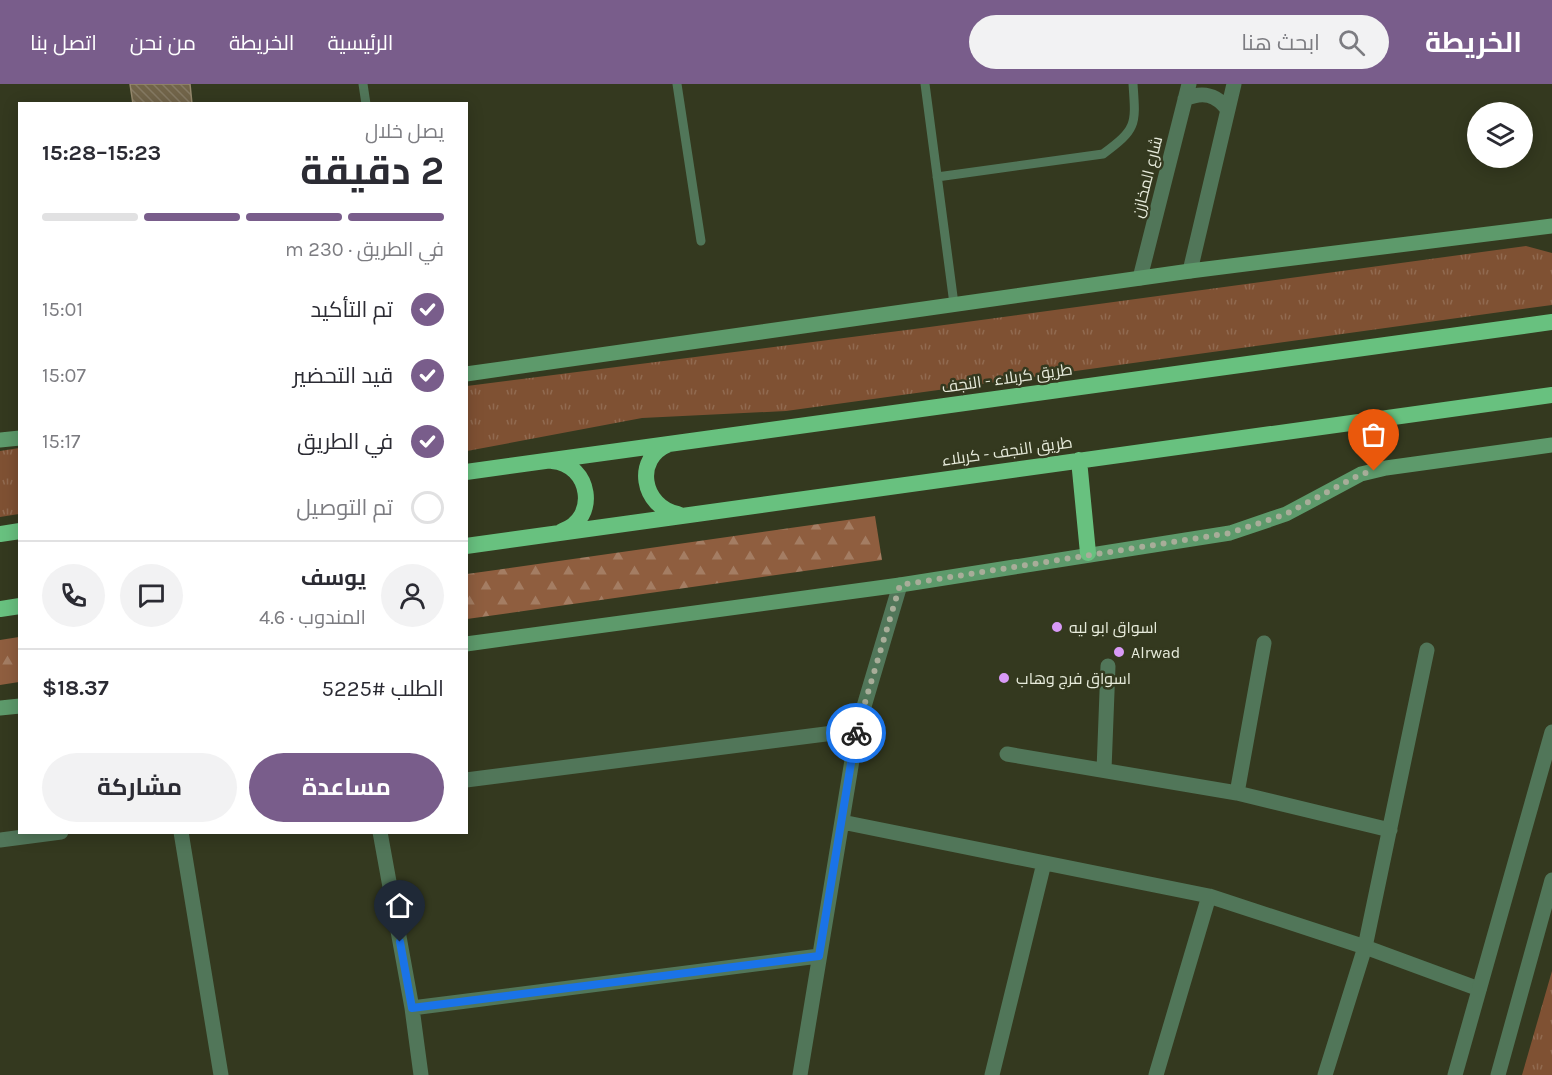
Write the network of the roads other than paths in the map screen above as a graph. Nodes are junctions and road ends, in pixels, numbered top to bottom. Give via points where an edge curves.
1 (363, 84) edge
2 (677, 84) edge
3 (925, 84) edge
4 (1133, 84) edge
5 (1234, 84) edge
6 (1187, 91) edge
7 (366, 102) edge
8 (1228, 110) junction
9 (937, 177) junction
10 (1552, 226) edge
11 (701, 241) dead end
12 (1191, 271) junction
13 (1140, 278) junction
14 (954, 304) junction
15 (1552, 322) edge
16 (468, 374) edge
17 (1552, 395) edge
18 (18, 438) edge
19 (0, 440) edge
20 (676, 441) junction
21 (1552, 445) edge
22 (1079, 460) junction
23 (547, 461) junction
24 (468, 472) edge
25 (680, 514) junction
26 (18, 531) edge
27 (0, 534) edge
28 (555, 534) junction
29 (468, 546) edge
30 (1088, 553) junction
31 (900, 585) junction
32 (18, 606) edge
33 (0, 609) edge
34 (1264, 643) dead end
35 (468, 644) edge
36 (1427, 650) dead end
37 (1108, 666) dead end
38 (18, 705) edge
39 (0, 708) edge
40 (857, 730) junction
41 (1552, 732) edge
42 (1007, 754) dead end
43 (1104, 770) junction
44 (468, 780) edge
45 (1237, 793) junction
46 (842, 822) junction
47 (1390, 830) junction
48 (46, 834) edge
49 (181, 834) edge
50 (380, 834) edge
51 (0, 840) edge
52 (1044, 863) junction
53 (1552, 880) edge
54 (1209, 896) junction
55 (1365, 947) junction
56 (819, 956) junction
57 (1479, 989) junction
58 (412, 1008) junction
59 (221, 1075) edge
60 (421, 1075) edge
61 (800, 1075) edge
62 (992, 1075) edge
63 (1156, 1075) edge
64 (1325, 1075) edge
65 (1455, 1075) edge
66 (1498, 1075) edge

1 - 7 lane
2 - 11 lane
3 - 9 lane
4 - 9 lane via 1136,119 1123,139 1103,154
5 - 8 street
6 - 8 street via 1205,94 1222,102
6 - 13 street, شارع المخازن
8 - 12 street
9 - 14 lane
10 - 12 main road
12 - 13 main road
13 - 14 main road
14 - 16 main road
15 - 20 highway, طريق كربلاء - النجف
17 - 22 highway, طريق النجف - كربلاء
18 - 19 main road
20 - 23 highway, طريق كربلاء - النجف
20 - 25 highway via 665,445 650,460 645,480 653,500
21 - 30 main road via 1378,470 1361,474 1257,525 1187,540
22 - 25 highway, طريق النجف - كربلاء
22 - 30 highway
23 - 24 highway, طريق كربلاء - النجف
23 - 28 highway via 571,467 580,476 586,499 577,522
25 - 28 highway, طريق النجف - كربلاء
26 - 27 highway
28 - 29 highway, طريق النجف - كربلاء
30 - 31 main road
31 - 35 main road
31 - 40 street
32 - 33 highway
34 - 45 street
36 - 47 street
37 - 43 street
38 - 39 main road
40 - 44 street
40 - 46 street
41 - 57 street
42 - 43 street
43 - 45 street
45 - 47 street
46 - 52 street
46 - 56 street
47 - 55 street
48 - 51 street
49 - 59 street
50 - 58 street
52 - 54 street
52 - 62 street
53 - 66 street
54 - 55 street
54 - 63 street
55 - 57 street
55 - 64 street
56 - 58 street
56 - 61 street
57 - 65 street
58 - 60 street

